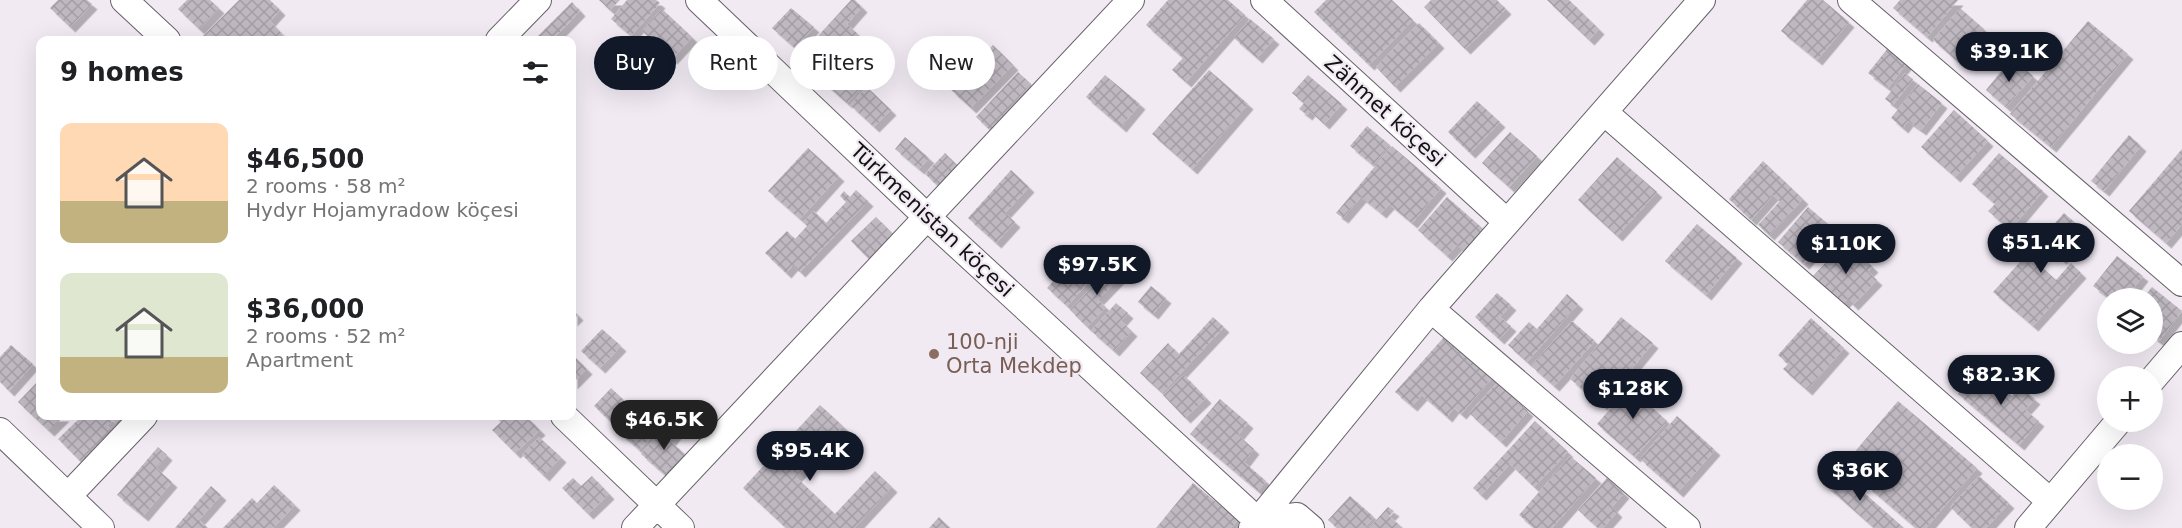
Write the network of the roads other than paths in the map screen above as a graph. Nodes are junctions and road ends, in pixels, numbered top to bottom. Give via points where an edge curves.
1 (124, 0) edge
2 (538, 0) edge
3 (699, 0) edge
4 (1131, 0) edge
5 (1264, 0) edge
6 (1702, 0) edge
7 (1851, 0) edge
8 (163, 36) edge
9 (503, 36) edge
10 (1604, 112) junction
11 (927, 217) junction
12 (1507, 222) junction
13 (2182, 283) edge
14 (1431, 309) junction
15 (2182, 345) edge
16 (2163, 367) edge
17 (140, 420) edge
18 (568, 420) edge
19 (0, 431) edge
20 (2109, 432) edge
21 (68, 496) junction
22 (2050, 501) junction
23 (658, 504) junction
24 (1255, 524) edge
25 (101, 528) edge
26 (635, 528) edge
27 (681, 528) edge
28 (1311, 528) edge
29 (1687, 528) edge
30 (2028, 528) edge

1 - 8 street
2 - 9 street
3 - 11 street, Türkmenistan köçesi
4 - 11 street
5 - 12 street, Zähmet köçesi
6 - 10 street
7 - 13 street
10 - 12 street
10 - 22 street
11 - 23 street
11 - 24 street, Türkmenistan köçesi
12 - 14 street
14 - 24 street
14 - 29 street
15 - 16 street
17 - 21 street
18 - 23 street
19 - 21 street
20 - 22 street
21 - 25 street
22 - 30 street
23 - 26 street
23 - 27 street
24 - 28 street via 1297,516

